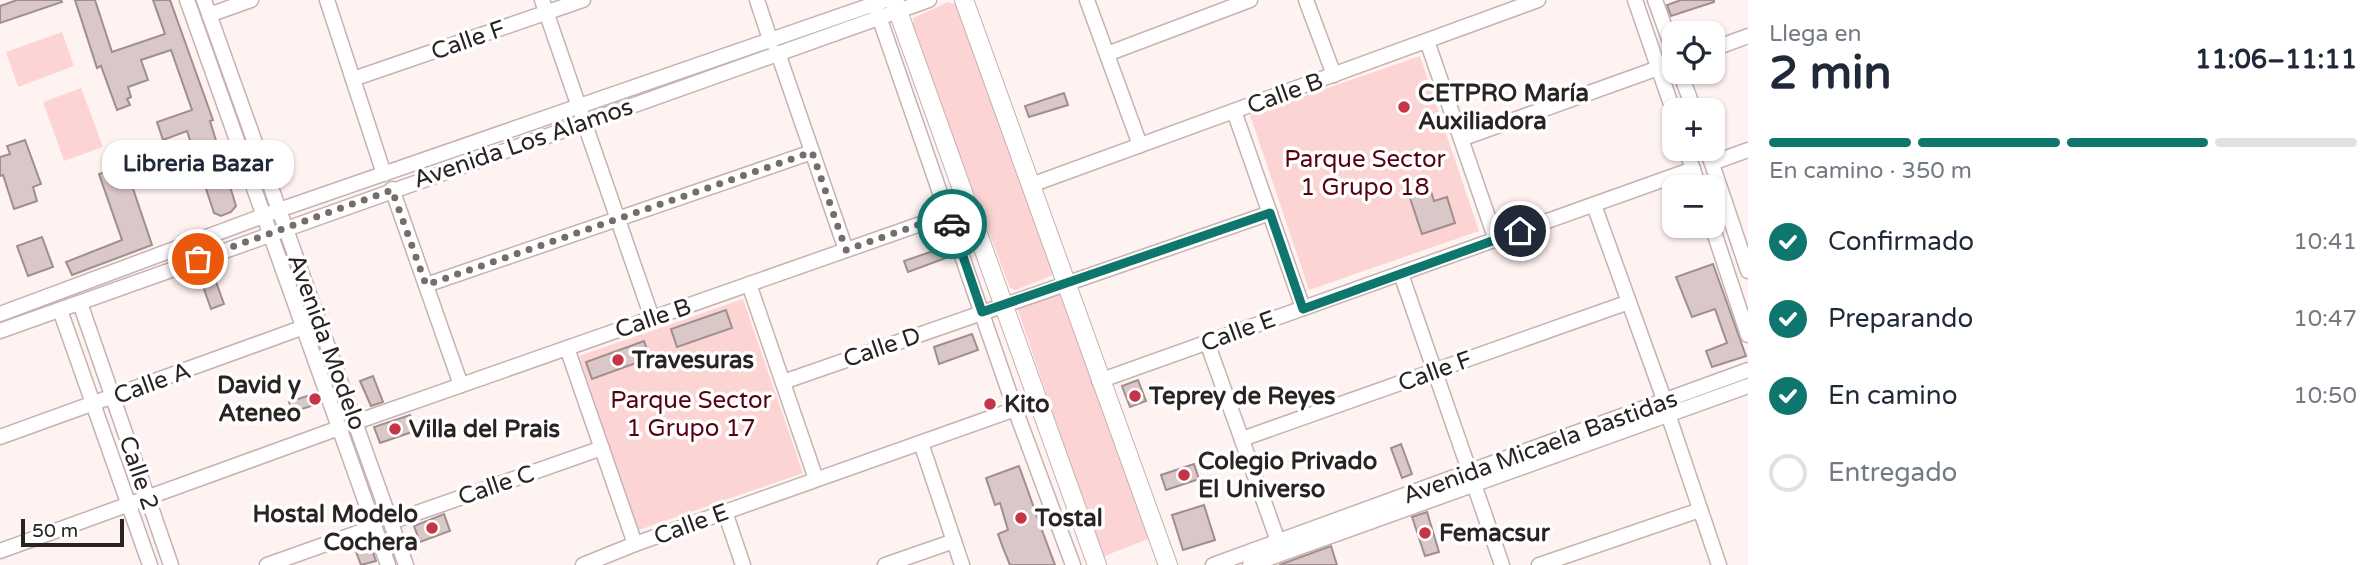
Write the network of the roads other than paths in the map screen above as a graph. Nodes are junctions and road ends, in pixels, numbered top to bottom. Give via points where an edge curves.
1 (187, 0) edge
2 (204, 0) edge
3 (251, 0) edge
4 (327, 0) edge
5 (583, 0) edge
6 (757, 0) edge
7 (929, 0) edge
8 (964, 0) edge
9 (1087, 0) edge
10 (1250, 0) edge
11 (1306, 0) edge
12 (1635, 0) edge
13 (1655, 0) edge
14 (1530, 1) edge
15 (884, 5) edge
16 (544, 6) edge
17 (209, 15) junction
18 (1663, 21) edge
19 (1748, 37) edge
20 (1427, 41) junction
21 (1725, 45) edge
22 (775, 48) junction
23 (1107, 54) junction
24 (1662, 67) edge
25 (1658, 68) junction
26 (1334, 75) junction
27 (353, 79) junction
28 (1669, 98) edge
29 (1234, 111) junction
30 (582, 115) junction
31 (1461, 139) junction
32 (1140, 145) junction
33 (1748, 150) edge
34 (812, 152) junction
35 (1725, 154) edge
36 (1690, 161) edge
37 (1712, 161) edge
38 (1693, 169) junction
39 (384, 174) junction
40 (1695, 175) edge
41 (1031, 186) junction
42 (392, 190) junction
43 (1594, 205) junction
44 (279, 210) junction
45 (1270, 213) junction
46 (949, 214) junction
47 (264, 216) junction
48 (618, 219) junction
49 (286, 227) junction
50 (269, 233) junction
51 (1716, 238) edge
52 (1496, 240) junction
53 (846, 250) junction
54 (1748, 271) edge
55 (1401, 274) junction
56 (1067, 283) junction
57 (749, 284) junction
58 (426, 285) junction
59 (1629, 302) junction
60 (80, 303) junction
61 (1004, 305) junction
62 (1303, 309) junction
63 (60, 310) junction
64 (982, 312) junction
65 (0, 314) edge
66 (652, 318) junction
67 (303, 327) junction
68 (0, 331) edge
69 (1748, 335) edge
70 (1207, 342) junction
71 (567, 348) junction
72 (1748, 370) edge
73 (1435, 371) junction
74 (1099, 381) junction
75 (783, 382) junction
76 (461, 384) junction
77 (1748, 386) edge
78 (113, 397) junction
79 (1038, 401) junction
80 (93, 404) junction
81 (1666, 408) junction
82 (1015, 409) junction
83 (356, 422) junction
84 (339, 428) junction
85 (0, 437) edge
86 (1242, 439) junction
87 (920, 443) junction
88 (602, 448) junction
89 (1472, 478) junction
90 (816, 480) junction
91 (147, 496) junction
92 (129, 505) junction
93 (1700, 510) junction
94 (725, 512) junction
95 (391, 522) junction
96 (374, 527) junction
97 (954, 541) junction
98 (635, 544) junction
99 (0, 551) edge
100 (1283, 553) edge
101 (150, 565) edge
102 (171, 565) edge
103 (267, 565) edge
104 (387, 565) edge
105 (406, 565) edge
106 (583, 565) edge
107 (743, 565) edge
108 (885, 565) edge
109 (962, 565) edge
110 (1073, 565) edge
111 (1097, 565) edge
112 (1168, 565) edge
113 (1213, 565) edge
114 (1250, 565) edge
115 (1502, 565) edge
116 (1539, 565) edge
117 (1719, 565) edge

1 - 47 street, Avenida Modelo
2 - 17 street, Avenida Modelo
3 - 17 street
4 - 27 street
5 - 16 street, Calle F
6 - 22 street
7 - 15 street, Avenida Los Alamos
8 - 41 main road
9 - 23 street
10 - 23 street
11 - 26 street
12 - 25 street
13 - 18 street
14 - 20 street, Calle B
15 - 22 street, Avenida Los Alamos
15 - 46 street
15 - 61 main road
16 - 27 street, Calle F
16 - 30 street
17 - 44 street, Avenida Modelo
19 - 21 street
20 - 26 street, Calle B
20 - 31 street
22 - 30 street, Avenida Los Alamos
22 - 34 street
23 - 32 street
24 - 25 street
25 - 28 street
25 - 31 street
26 - 29 street, Calle B
27 - 39 street
29 - 32 street, Calle B
29 - 45 street
30 - 39 street, Avenida Los Alamos
30 - 42 street, Avenida Los Alamos
30 - 48 street
31 - 52 street
32 - 41 street, Calle B
33 - 35 street
34 - 48 street
34 - 53 street
36 - 38 street
37 - 54 street
38 - 40 street
38 - 43 street, Calle E
39 - 44 street, Avenida Los Alamos
41 - 56 main road
42 - 49 street, Avenida Los Alamos
42 - 58 street
43 - 52 street, Calle E
43 - 59 street
44 - 47 street, Avenida Los Alamos
44 - 49 street, Avenida Modelo
45 - 56 street
45 - 62 street
46 - 53 street, Calle B
46 - 64 street
47 - 50 street, Avenida Modelo
47 - 65 street, Avenida Los Alamos
48 - 58 street
48 - 66 street
49 - 50 street, Avenida Los Alamos
49 - 83 street, Avenida Modelo
50 - 60 street, Avenida Los Alamos
50 - 67 street, Avenida Modelo
51 - 69 street
52 - 55 street, Calle E
53 - 57 street, Calle B
55 - 62 street, Calle E
55 - 73 street
56 - 61 street, Calle D
56 - 74 main road
57 - 66 street, Calle B
57 - 75 street
58 - 76 street
59 - 73 street, Calle F
59 - 81 street
60 - 63 street, Avenida Los Alamos
60 - 78 street, Calle 2
61 - 64 street, Calle D
61 - 79 main road
62 - 70 street, Calle E
63 - 68 street, Avenida Los Alamos
63 - 80 street, Calle 2
64 - 75 street, Calle D
64 - 82 street
66 - 71 street, Calle B
67 - 78 street, Calle A
67 - 84 street, Avenida Modelo
70 - 74 street, Calle E
70 - 86 street
71 - 76 street, Calle B
71 - 88 street
72 - 81 street, Avenida Micaela Bastidas
73 - 86 street, Calle F
73 - 89 street
74 - 112 main road
75 - 90 street
76 - 83 street, Calle B
77 - 81 street, Avenida Micaela Bastidas
78 - 80 street, Calle A
78 - 91 street, Calle 2
79 - 82 street, Calle E
79 - 111 main road
80 - 85 street, Calle A
80 - 92 street, Calle 2
81 - 89 street, Avenida Micaela Bastidas
81 - 93 street
82 - 87 street, Calle E
82 - 110 street
83 - 95 street, Avenida Modelo
84 - 91 street
84 - 96 street, Avenida Modelo
86 - 100 street
87 - 90 street, Calle E
87 - 97 street
88 - 95 street, Calle C
88 - 98 street
89 - 100 street, Avenida Micaela Bastidas
89 - 115 street
90 - 94 street, Calle E
91 - 92 street
91 - 102 street, Calle 2
92 - 99 street
92 - 101 street, Calle 2
93 - 116 street
93 - 117 street
94 - 98 street, Calle E
94 - 107 street
95 - 105 street, Avenida Modelo
96 - 103 street
96 - 104 street, Avenida Modelo
97 - 108 street
97 - 109 street
98 - 106 street, Calle E
100 - 113 street, Avenida Micaela Bastidas
100 - 114 street, Avenida Micaela Bastidas

